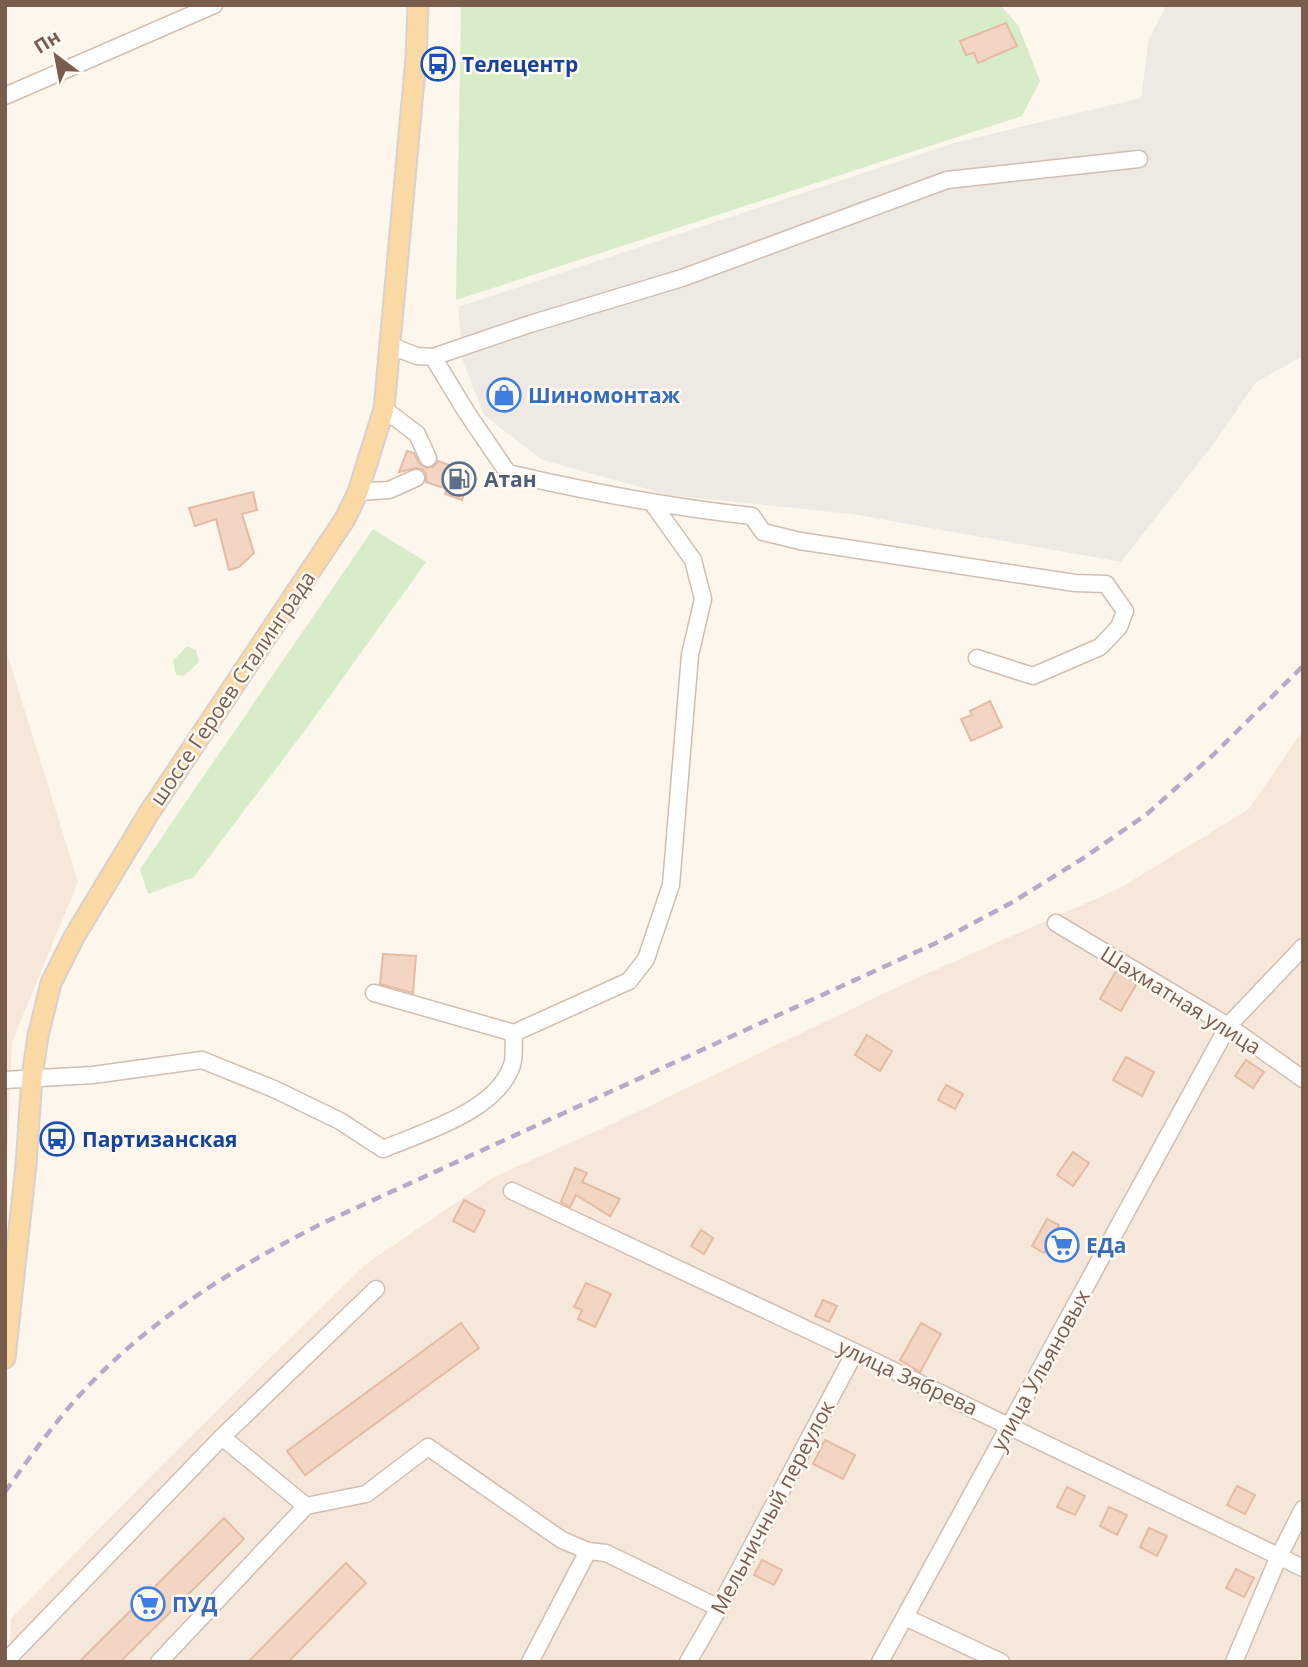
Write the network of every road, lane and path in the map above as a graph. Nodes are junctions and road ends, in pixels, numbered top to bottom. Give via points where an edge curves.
1 (214, 5) edge
2 (418, 5) edge
3 (5, 96) edge
4 (1139, 159) dead end
5 (391, 346) junction
6 (433, 357) junction
7 (384, 410) junction
8 (428, 458) dead end
9 (416, 478) dead end
10 (358, 492) junction
11 (653, 504) junction
12 (978, 659) dead end
13 (1056, 923) dead end
14 (1303, 947) edge
15 (374, 993) dead end
16 (1228, 1026) junction
17 (513, 1033) junction
18 (32, 1077) junction
19 (1303, 1079) edge
20 (5, 1080) edge
21 (512, 1191) dead end
22 (376, 1289) dead end
23 (855, 1352) junction
24 (5, 1358) edge
25 (1010, 1426) junction
26 (222, 1437) junction
27 (306, 1506) junction
28 (1303, 1509) edge
29 (589, 1551) junction
30 (1279, 1556) junction
31 (1303, 1568) edge
32 (719, 1608) junction
33 (905, 1616) junction
34 (5, 1662) edge
35 (159, 1662) edge
36 (530, 1662) edge
37 (688, 1662) edge
38 (880, 1662) edge
39 (1001, 1662) edge
40 (1234, 1662) edge

1 - 3 street
2 - 5 main road, шоссе Героев Сталинграда
4 - 6 street via 947,180 682,278
5 - 6 street
5 - 7 main road, шоссе Героев Сталинграда
6 - 11 street via 508,473
7 - 8 street via 417,433
7 - 10 main road, шоссе Героев Сталинграда
9 - 10 street via 389,490
10 - 18 main road, шоссе Героев Сталинграда via 345,519 149,813 74,937 51,983
11 - 12 street via 752,516 762,532 800,541 1106,584 1125,611 1119,627 1100,647 1033,676
11 - 17 street via 693,560 703,599 690,655 671,885 646,959 629,981
13 - 16 street, Шахматная улица
14 - 16 street, улица Ульяновых
15 - 17 street
16 - 19 street, Шахматная улица
16 - 25 street, улица Ульяновых
17 - 18 street via 512,1065 498,1092 447,1123 383,1149 340,1121 202,1060
18 - 20 street
18 - 24 main road, шоссе Героев Сталинграда
21 - 23 street, улица Зябрева
22 - 26 street
23 - 25 street, улица Зябрева
23 - 32 street, Мельничный переулок
25 - 30 street, улица Зябрева
25 - 33 street, улица Ульяновых
26 - 27 street
26 - 34 street
27 - 29 street via 366,1494 428,1447 562,1539
27 - 35 street
28 - 30 street
29 - 32 street via 606,1553
29 - 36 street
30 - 31 street, улица Зябрева
30 - 40 street
32 - 37 street, Мельничный переулок
33 - 38 street, улица Ульяновых
33 - 39 street

